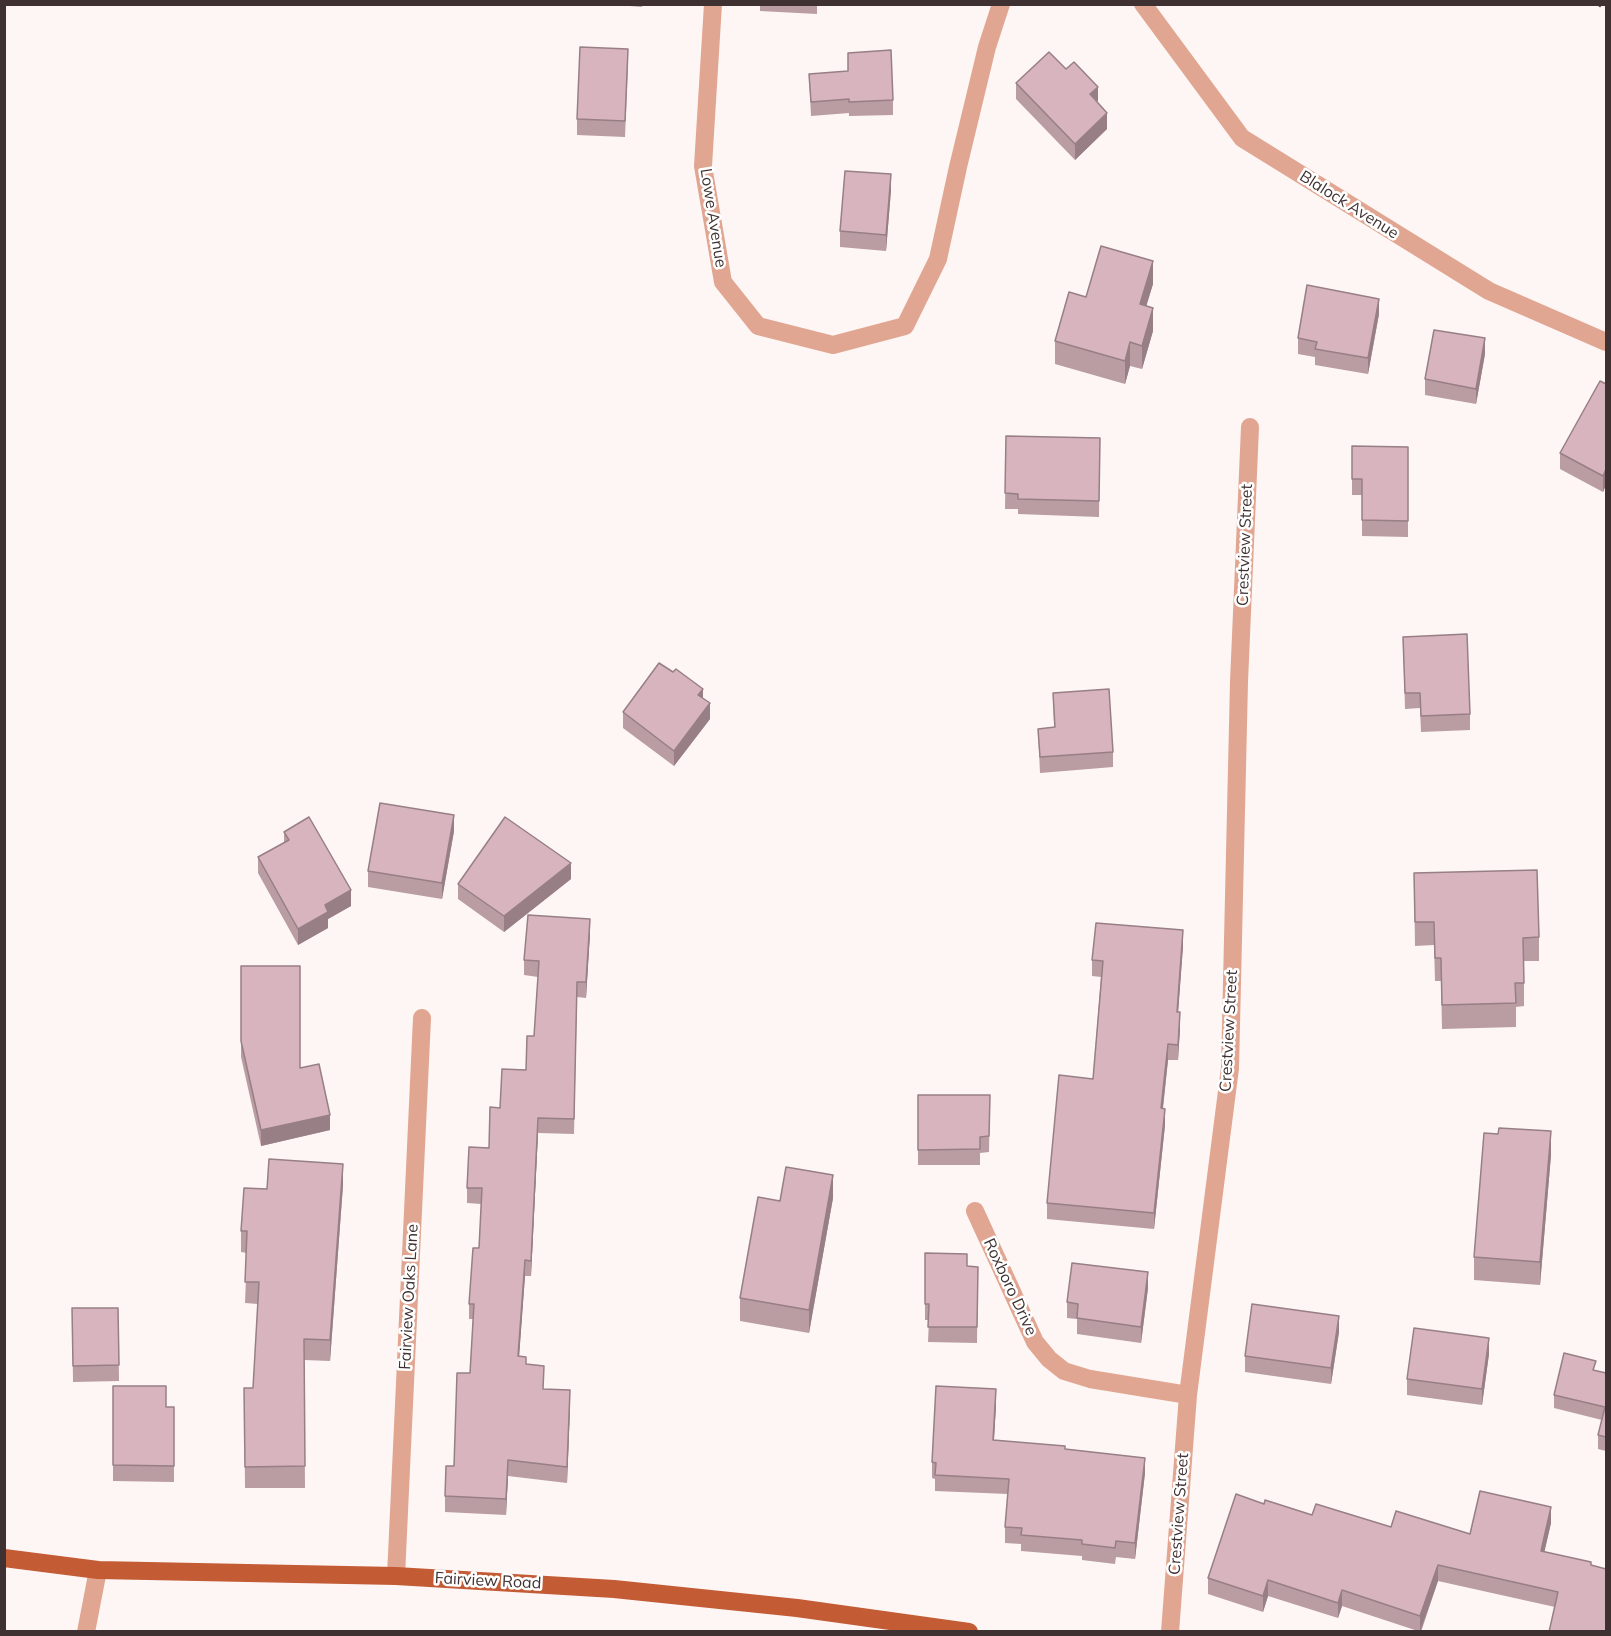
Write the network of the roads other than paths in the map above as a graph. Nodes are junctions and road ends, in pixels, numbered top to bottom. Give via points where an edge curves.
1 (713, 4) edge
2 (1001, 4) edge
3 (1143, 4) edge
4 (1606, 342) edge
5 (1250, 427) dead end
6 (422, 1018) dead end
7 (975, 1211) dead end
8 (1188, 1395) junction
9 (4, 1558) edge
10 (98, 1570) junction
11 (396, 1576) junction
12 (86, 1632) edge
13 (969, 1632) edge
14 (1170, 1632) edge

1 - 2 street, Lowe Avenue via 703,166 723,282 758,326 833,345 905,326 938,259
3 - 4 street, Blalock Avenue via 1242,138 1489,291
5 - 8 street, Crestview Street via 1239,682 1230,1068
6 - 11 street, Fairview Oaks Lane
7 - 8 street, Roxboro Drive via 1035,1342 1049,1359 1064,1371 1090,1379
8 - 14 street, Crestview Street
9 - 10 main road, Fairview Road
10 - 11 main road, Fairview Road
10 - 12 street
11 - 13 main road, Fairview Road via 614,1589 797,1608

